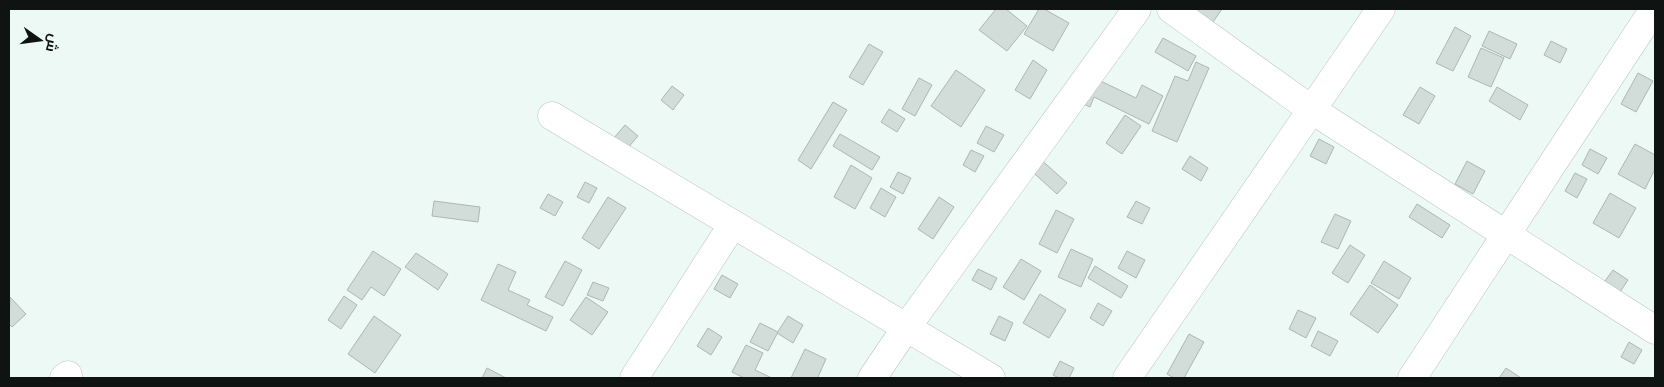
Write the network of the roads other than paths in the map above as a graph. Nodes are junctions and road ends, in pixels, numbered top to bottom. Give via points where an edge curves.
1 (1137, 9) edge
2 (1171, 9) edge
3 (1381, 9) edge
4 (1654, 9) edge
5 (1312, 110) junction
6 (552, 116) dead end
7 (733, 224) junction
8 (1506, 234) junction
9 (906, 328) junction
10 (1655, 330) edge
11 (634, 378) edge
12 (872, 378) edge
13 (991, 378) edge
14 (1127, 378) edge
15 (1412, 378) edge

1 - 9 street
2 - 5 street
3 - 5 street
4 - 8 street
5 - 8 street
5 - 14 street
6 - 7 street
7 - 9 street
7 - 11 street
8 - 10 street
8 - 15 street
9 - 12 street
9 - 13 street

